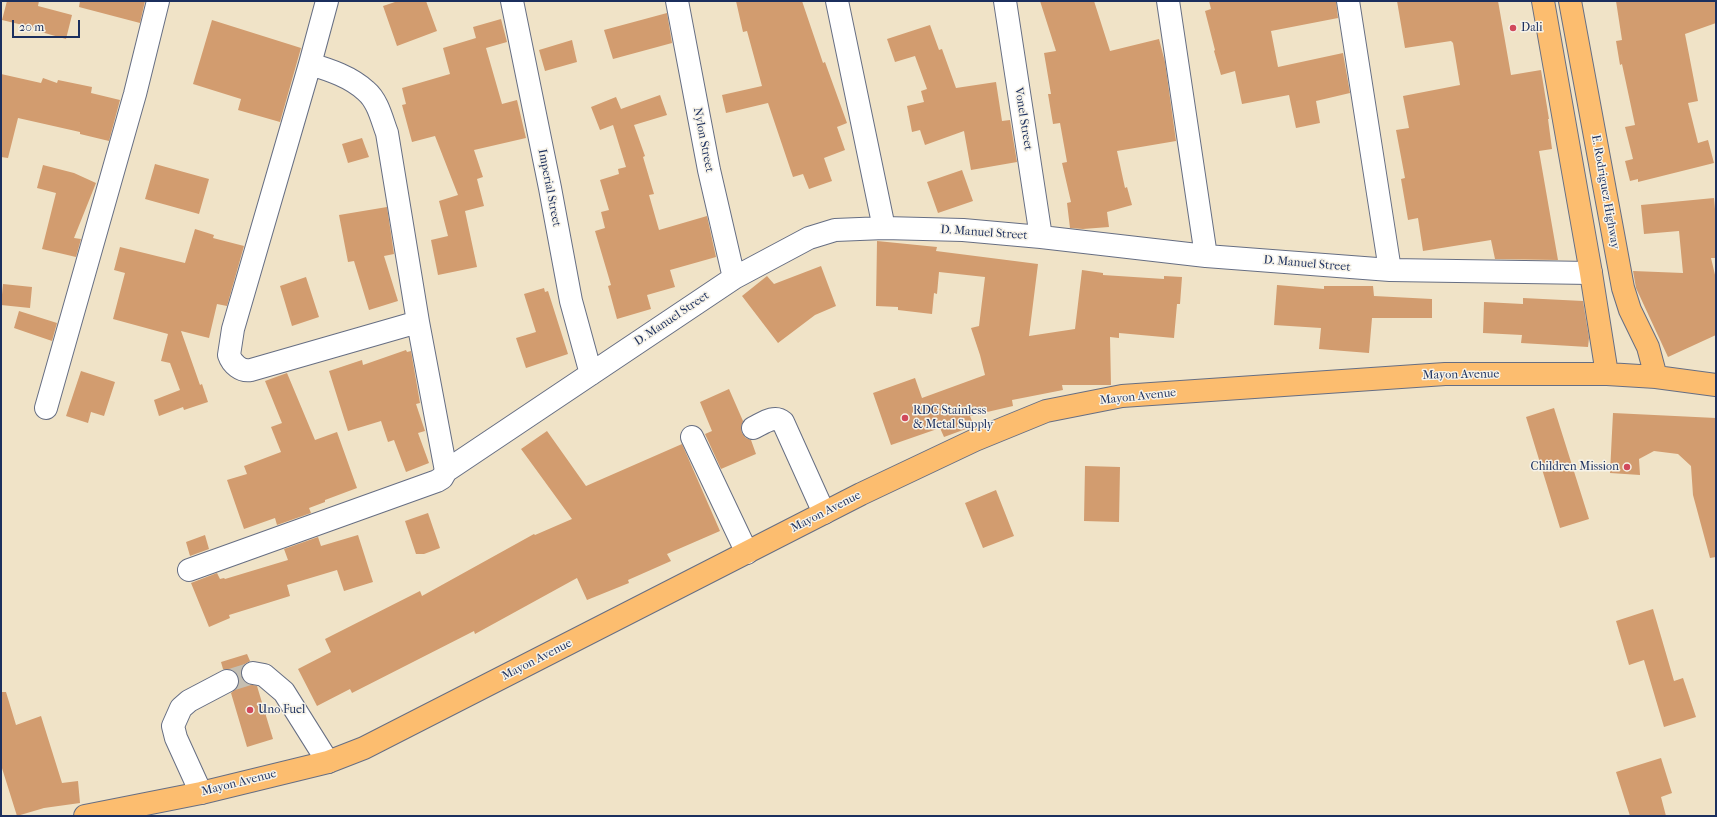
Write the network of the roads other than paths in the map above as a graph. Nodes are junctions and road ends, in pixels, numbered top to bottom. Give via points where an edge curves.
1 (158, 1) edge
2 (327, 1) edge
3 (512, 1) edge
4 (677, 1) edge
5 (837, 1) edge
6 (1005, 1) edge
7 (1168, 1) edge
8 (1348, 1) edge
9 (1543, 1) edge
10 (1570, 1) edge
11 (310, 64) junction
12 (884, 228) junction
13 (1041, 237) junction
14 (1206, 256) junction
15 (1390, 270) junction
16 (1591, 273) junction
17 (734, 278) junction
18 (418, 322) junction
19 (591, 374) junction
20 (1607, 374) junction
21 (1656, 377) junction
22 (1716, 385) edge
23 (46, 408) dead end
24 (753, 428) dead end
25 (692, 437) dead end
26 (446, 471) junction
27 (824, 513) junction
28 (747, 553) junction
29 (189, 570) dead end
30 (253, 673) tunnel mouth
31 (227, 681) tunnel mouth
32 (328, 762) junction
33 (201, 793) junction
34 (85, 816) edge

1 - 23 street via 135,94
2 - 11 street
3 - 19 street, Imperial Street via 571,301
4 - 17 street, Nylon Street via 708,170
5 - 12 street
6 - 13 street, Vonel Street
7 - 14 street
8 - 15 street
9 - 16 main road
10 - 21 main road, E. Rodriguez Highway via 1623,288 1630,310 1648,347
11 - 18 street via 341,74 367,92 377,107 387,134
11 - 18 street via 233,328 230,358 238,368 251,370
12 - 13 street, D. Manuel Street via 963,230
12 - 17 street, D. Manuel Street via 835,230 816,236
13 - 14 street, D. Manuel Street
14 - 15 street, D. Manuel Street
15 - 16 street, D. Manuel Street
16 - 20 main road
17 - 19 street, D. Manuel Street
18 - 26 street
19 - 26 street, D. Manuel Street
20 - 21 main road, Mayon Avenue
20 - 27 main road, Mayon Avenue via 1445,374 1122,396 1046,411 975,440
21 - 22 main road, Mayon Avenue
24 - 27 street via 772,418 783,422
25 - 28 street
26 - 29 street, D. Manuel Street via 437,482
27 - 28 main road, Mayon Avenue
28 - 32 main road, Mayon Avenue via 364,748
30 - 32 street via 264,675 284,692
31 - 33 street via 189,701 181,708 173,726
32 - 33 main road, Mayon Avenue
33 - 34 main road, Mayon Avenue

